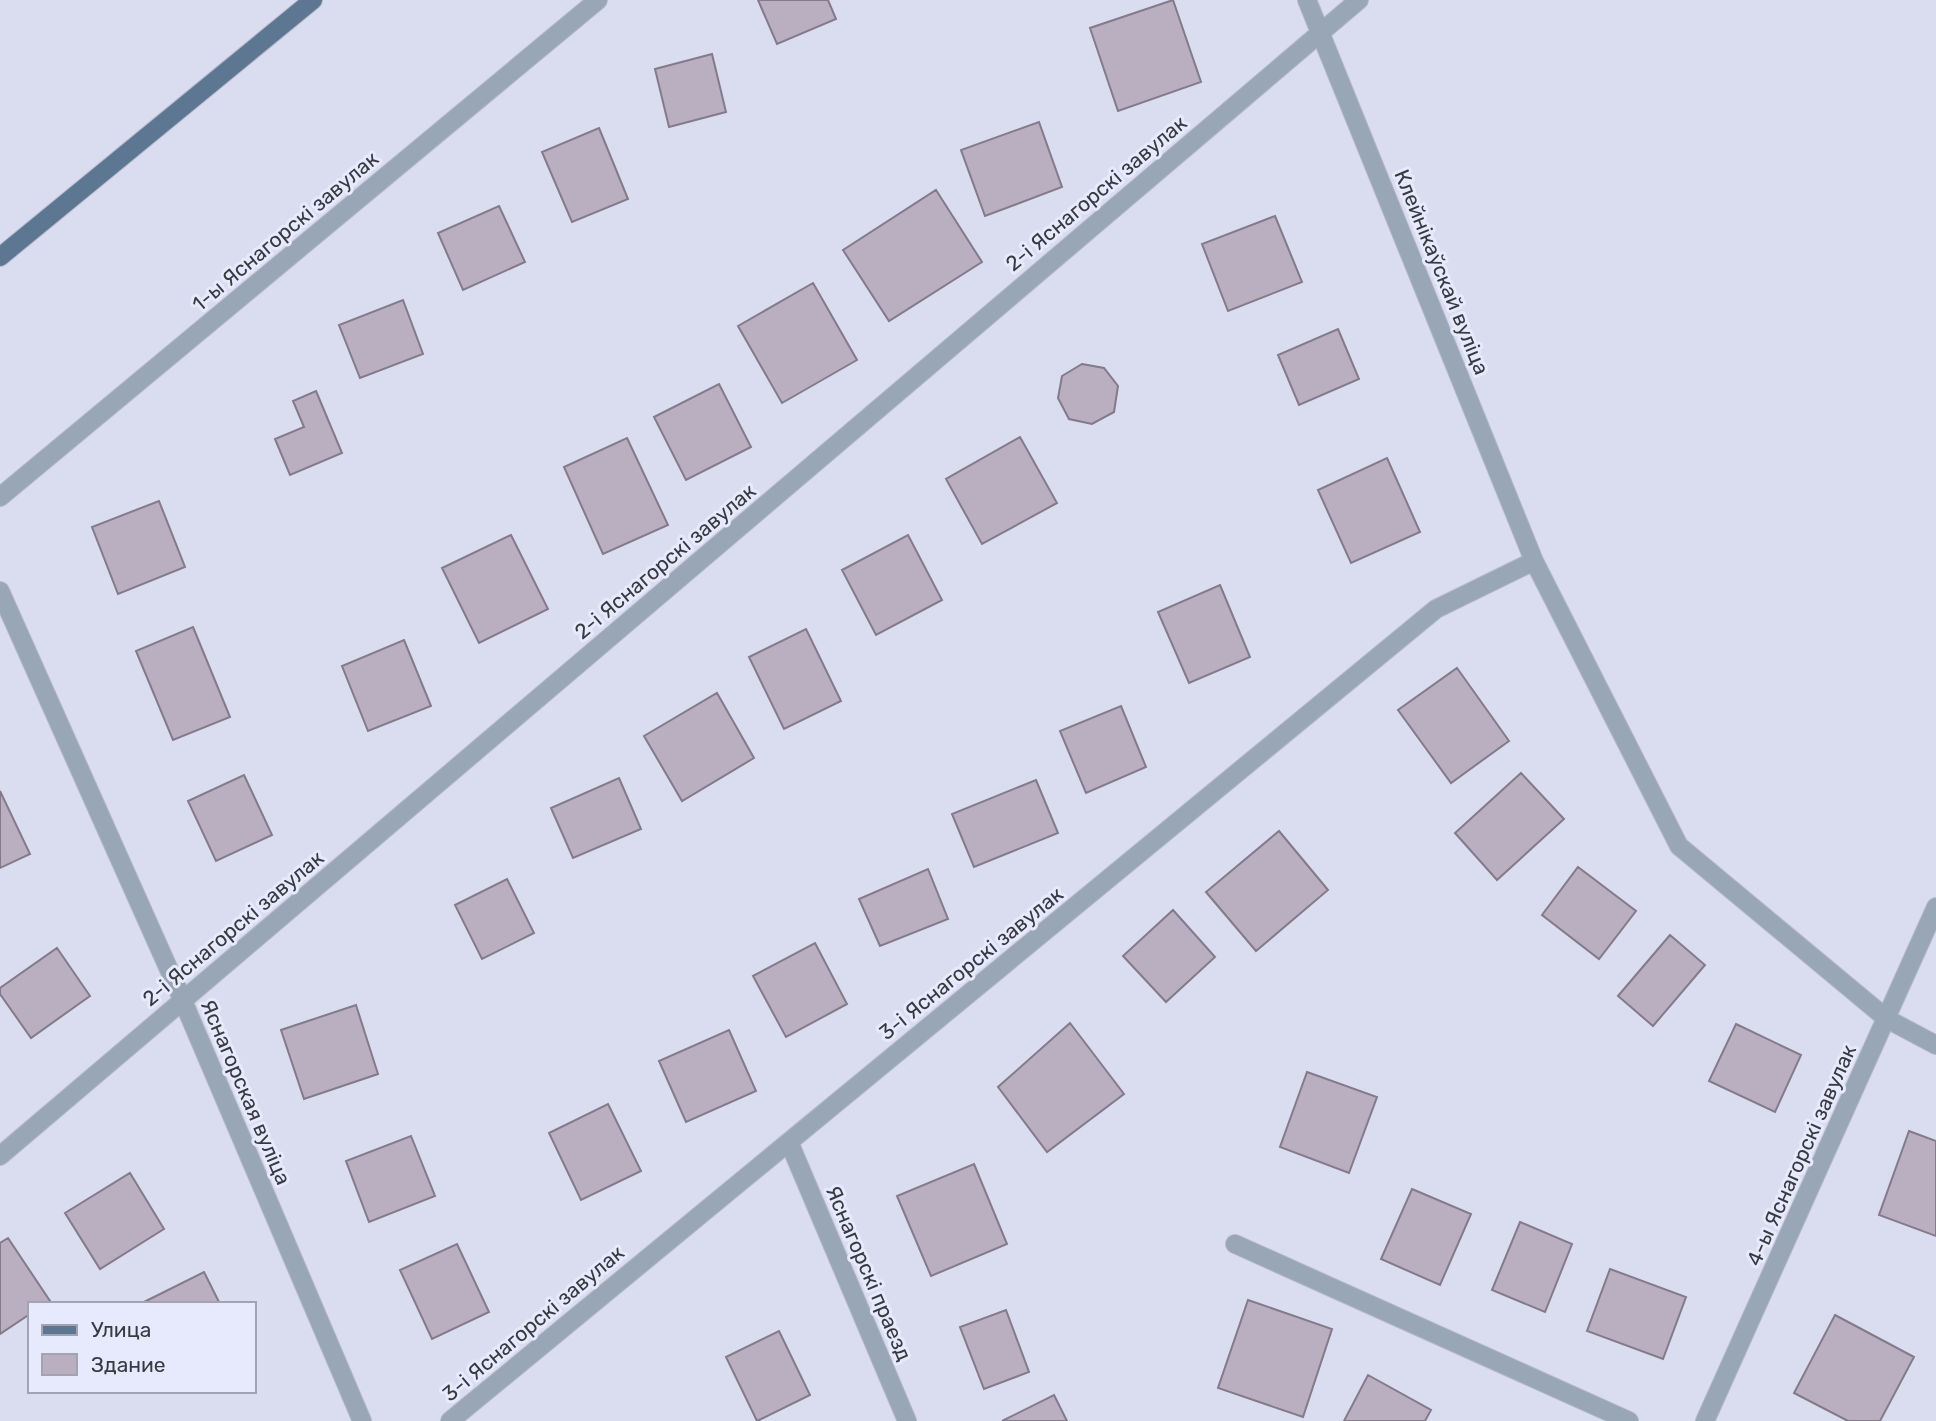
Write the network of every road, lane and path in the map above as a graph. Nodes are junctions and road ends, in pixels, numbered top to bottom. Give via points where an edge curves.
1 (313, 0) edge
2 (598, 0) edge
3 (1307, 0) edge
4 (1359, 0) edge
5 (1320, 32) junction
6 (0, 257) edge
7 (0, 497) edge
8 (1534, 561) junction
9 (0, 591) edge
10 (1936, 907) edge
11 (183, 1001) junction
12 (1887, 1019) junction
13 (1936, 1045) edge
14 (789, 1142) junction
15 (0, 1156) edge
16 (1235, 1244) dead end
17 (362, 1421) edge
18 (450, 1421) edge
19 (907, 1421) edge
20 (1629, 1421) edge
21 (1705, 1421) edge

1 - 6 main road
2 - 7 street, 1-ы Яснагорскі завулак
3 - 5 street, Клейнікаўскай вуліца
4 - 5 street, 2-і Яснагорскі завулак
5 - 8 street, Клейнікаўскай вуліца
5 - 11 street, 2-і Яснагорскі завулак
8 - 12 street, Клейнікаўскай вуліца via 1679,846
8 - 14 street, 3-і Яснагорскі завулак via 1436,609
9 - 11 street, Яснагорская вуліца
10 - 12 street, 4-ы Яснагорскі завулак
11 - 15 street, 2-і Яснагорскі завулак
11 - 17 street, Яснагорская вуліца
12 - 13 street, Клейнікаўскай вуліца
12 - 21 street, 4-ы Яснагорскі завулак
14 - 18 street, 3-і Яснагорскі завулак
14 - 19 street, Яснагорскі праезд
16 - 20 street

